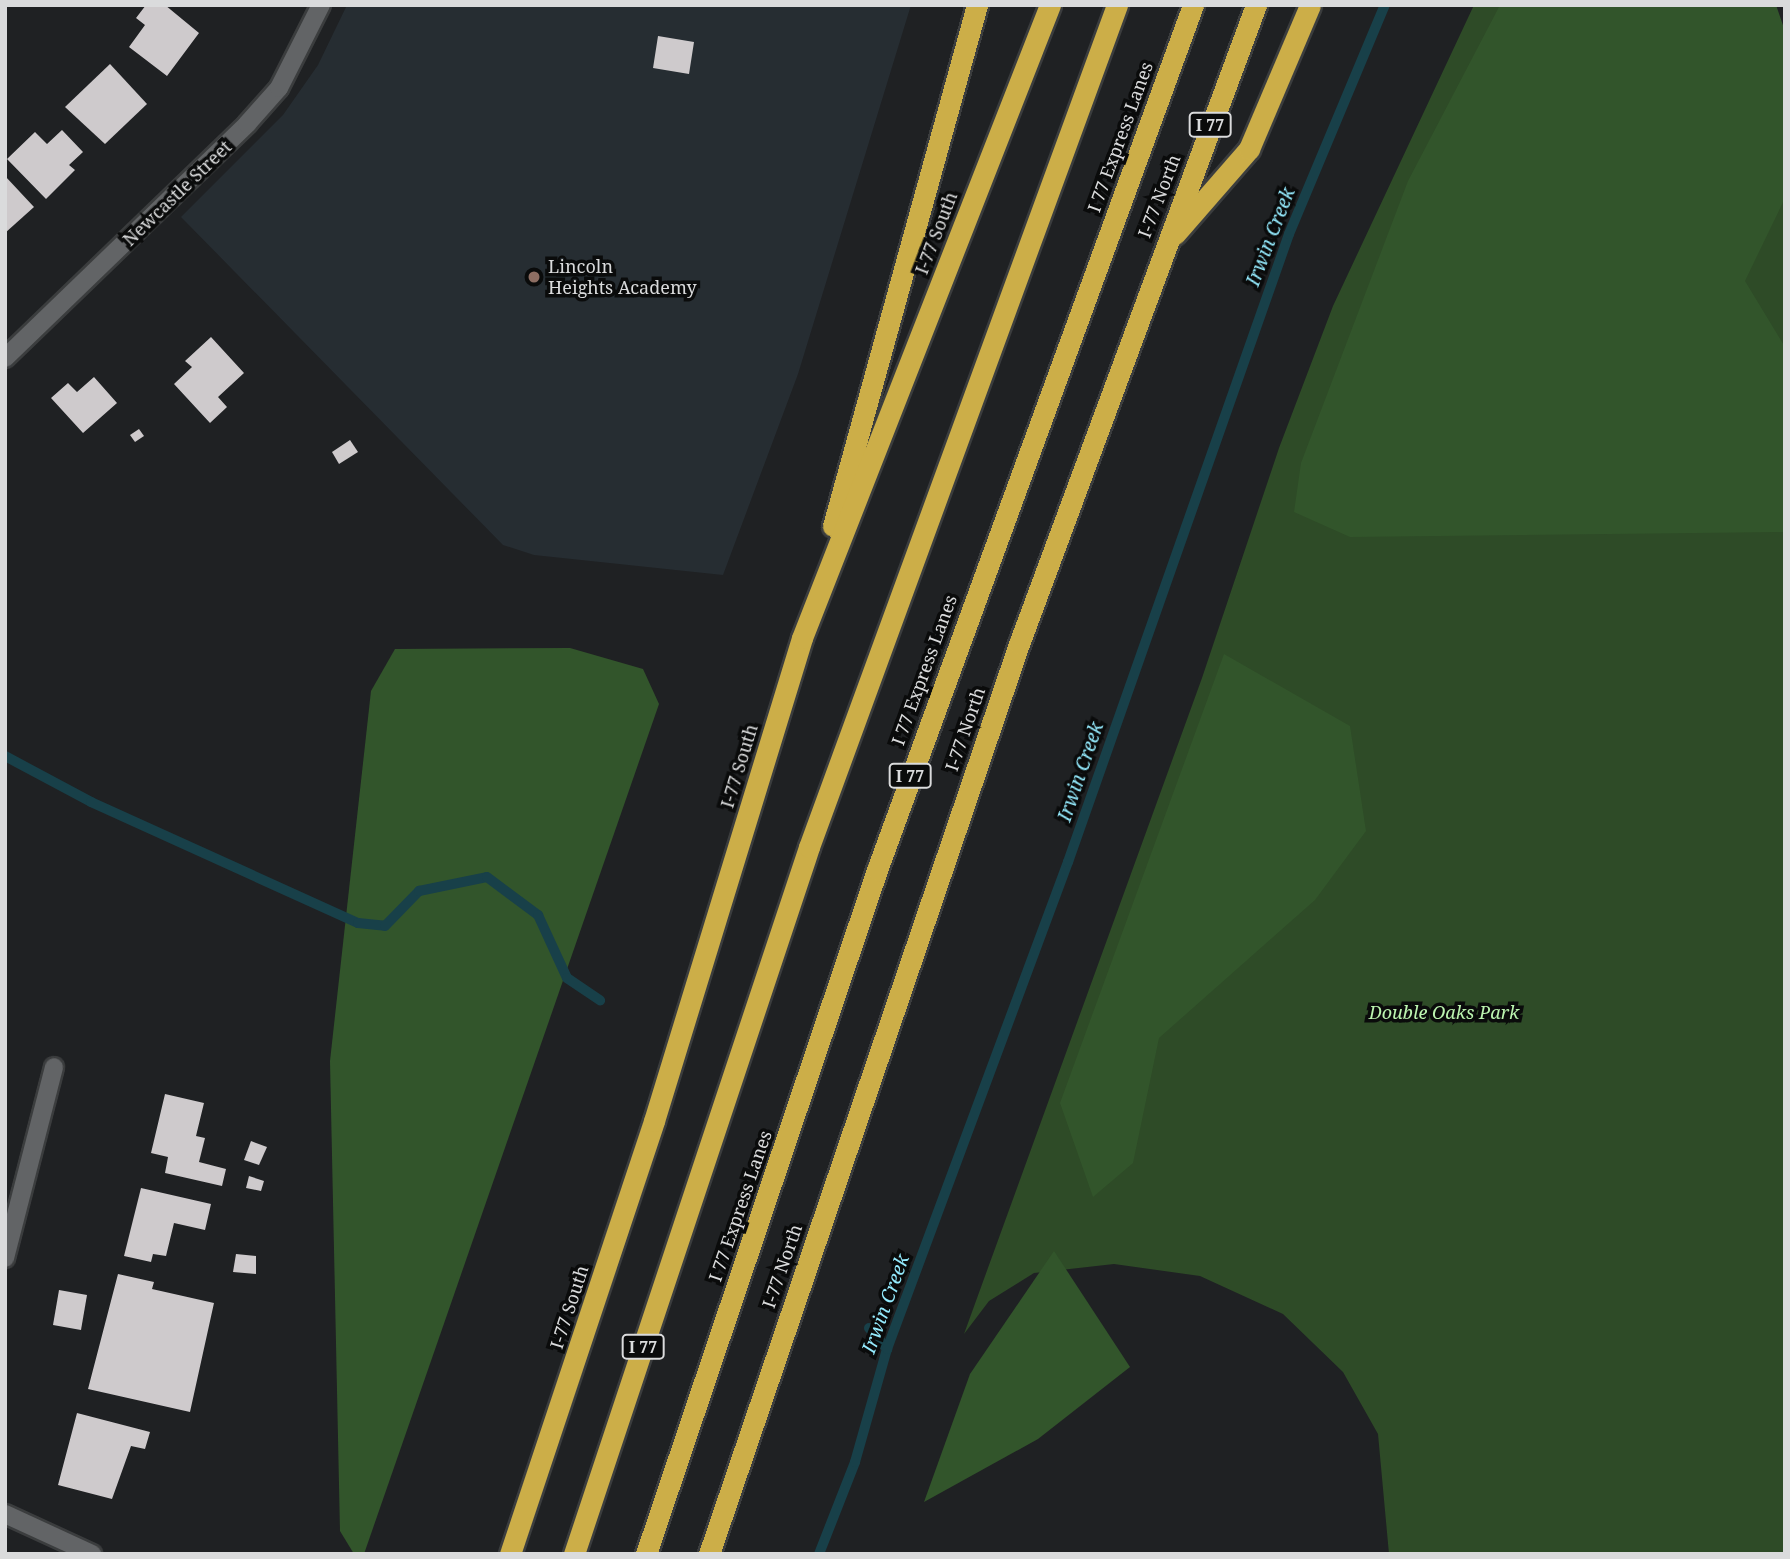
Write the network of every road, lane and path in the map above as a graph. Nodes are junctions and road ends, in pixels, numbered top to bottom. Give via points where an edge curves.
1 (321, 5) edge
2 (977, 5) edge
3 (1050, 5) edge
4 (1117, 5) edge
5 (1193, 5) edge
6 (1256, 5) edge
7 (1310, 5) edge
8 (1164, 246) junction
9 (5, 358) edge
10 (802, 638) junction
11 (54, 1067) dead end
12 (5, 1258) edge
13 (5, 1514) edge
14 (92, 1554) edge
15 (510, 1554) edge
16 (574, 1554) edge
17 (646, 1554) edge
18 (709, 1554) edge

1 - 9 street, Newcastle Street via 279,88 247,124
2 - 10 highway
3 - 10 highway, I-77 South
4 - 16 highway, I 77 via 809,847
5 - 17 highway, I 77 Express Lanes / I 77 via 886,844
6 - 8 highway, I-77 North / I 77
7 - 8 highway via 1249,149
8 - 18 highway, I-77 North / I 77 via 937,877
10 - 15 highway, I-77 South via 654,1121
11 - 12 street
13 - 14 street

